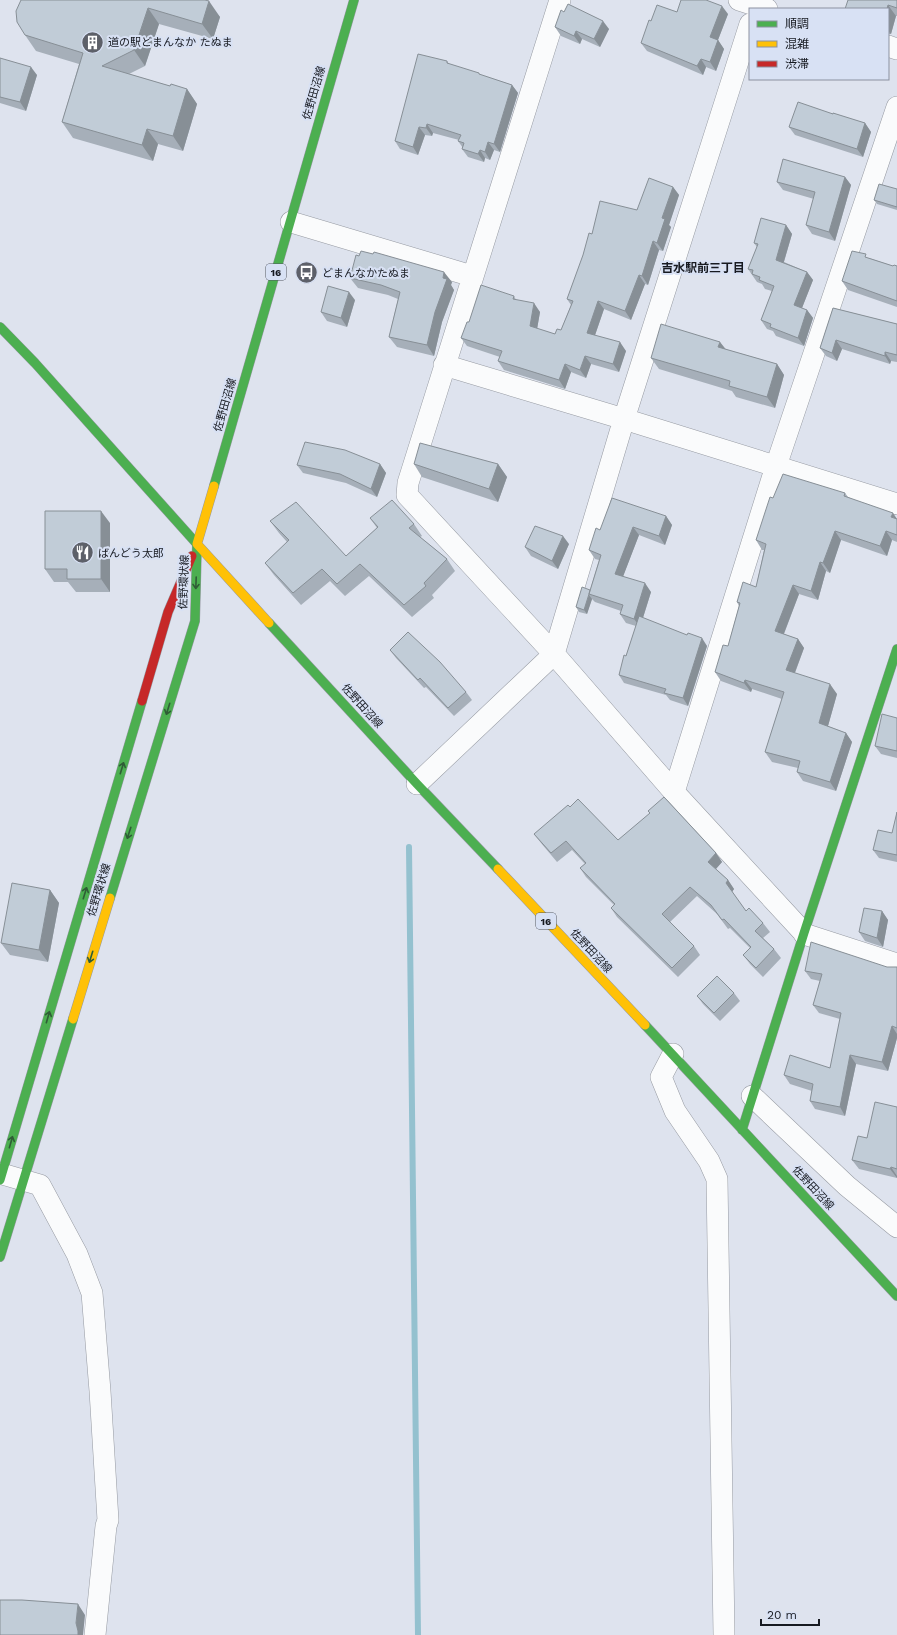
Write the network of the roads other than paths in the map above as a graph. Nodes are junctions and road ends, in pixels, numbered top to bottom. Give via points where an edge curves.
1 (354, 0) edge
2 (560, 0) edge
3 (749, 24) edge
4 (897, 107) edge
5 (291, 222) junction
6 (472, 276) junction
7 (0, 327) edge
8 (444, 365) junction
9 (624, 419) junction
10 (776, 466) junction
11 (897, 504) edge
12 (197, 544) junction
13 (897, 648) edge
14 (554, 654) junction
15 (417, 784) junction
16 (674, 792) junction
17 (804, 934) junction
18 (897, 964) edge
19 (673, 1054) junction
20 (752, 1096) junction
21 (742, 1130) junction
22 (1, 1177) edge
23 (23, 1180) junction
24 (896, 1220) edge
25 (0, 1256) edge
26 (897, 1296) edge
27 (95, 1635) edge
28 (724, 1635) edge

1 - 5 main road, 佐野田沼線 / 16
2 - 6 street
3 - 9 street
4 - 10 street
5 - 6 street
5 - 12 main road, 佐野田沼線 / 16
6 - 8 street
7 - 12 main road
8 - 9 street
8 - 14 street via 408,483 407,495
9 - 10 street
9 - 14 street
10 - 11 street
10 - 16 street
12 - 15 main road, 佐野田沼線 / 16
22 -> 12 main road, 佐野環状線 via 168,612
12 -> 23 main road, 佐野環状線 via 195,621
13 - 17 main road
14 - 15 street
14 - 16 street
15 - 19 main road, 佐野田沼線 / 16
16 - 17 street
17 - 18 street
17 - 20 main road
19 - 21 main road, 佐野田沼線 / 16
19 - 28 street via 661,1077 675,1111 709,1161 717,1179
20 - 21 main road
20 - 24 street via 847,1186
21 - 26 main road, 佐野田沼線 / 16
22 - 23 street
23 - 25 main road, 佐野環状線
23 - 27 street via 40,1185 77,1254 92,1293 108,1520

